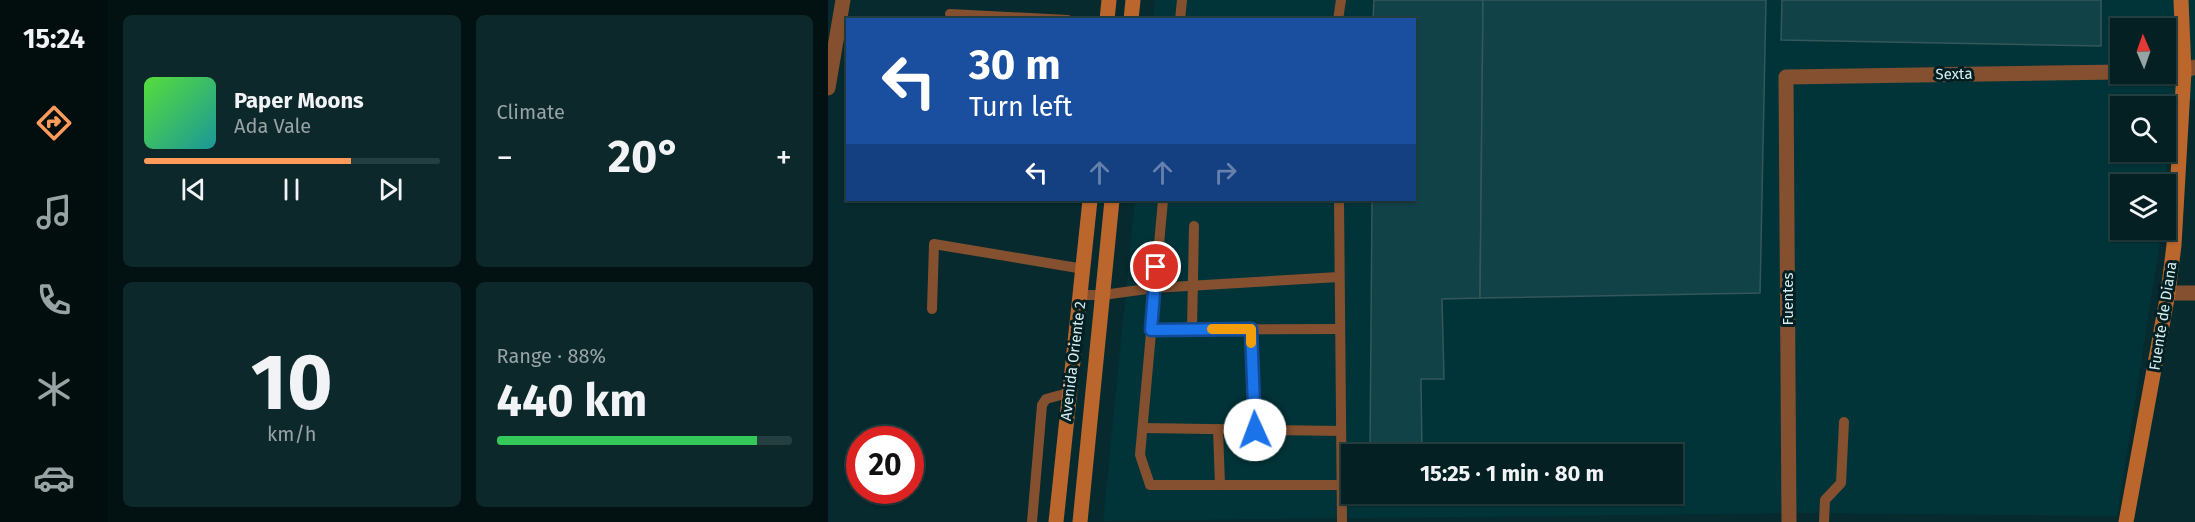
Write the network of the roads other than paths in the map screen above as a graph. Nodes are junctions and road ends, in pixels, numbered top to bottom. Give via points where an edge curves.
1 (843, 0) edge
2 (1109, 0) edge
3 (1133, 0) edge
4 (1182, 0) edge
5 (1341, 0) edge
6 (2181, 0) edge
7 (950, 14) dead end
8 (1029, 18) edge
9 (1107, 18) edge
10 (1131, 18) edge
11 (1180, 18) edge
12 (1338, 18) edge
13 (2189, 69) edge
14 (2110, 72) edge
15 (1786, 77) joint
16 (828, 88) edge
17 (1090, 201) edge
18 (1112, 201) edge
19 (1163, 201) edge
20 (1339, 201) edge
21 (1194, 226) dead end
22 (1084, 269) junction
23 (1339, 277) junction
24 (1193, 286) junction
25 (1154, 288) junction
26 (2168, 293) junction
27 (2195, 293) edge
28 (1081, 295) junction
29 (1102, 295) junction
30 (932, 309) dead end
31 (1192, 329) junction
32 (1251, 329) junction
33 (1340, 329) junction
34 (1151, 330) junction
35 (1068, 393) junction
36 (1844, 422) dead end
37 (1143, 428) junction
38 (1218, 429) junction
39 (1255, 430) junction
40 (1341, 431) junction
41 (1341, 444) edge
42 (1220, 485) junction
43 (1341, 485) edge
44 (1342, 504) edge
45 (1032, 522) edge
46 (1056, 522) edge
47 (1080, 522) edge
48 (1342, 522) edge
49 (1789, 522) edge
50 (1824, 522) edge
51 (2126, 522) edge

1 - 16 street
2 - 9 main road
3 - 10 main road
4 - 11 lane
5 - 12 lane
6 - 13 main road, Fuente de Diana
7 - 8 lane
13 - 26 main road, Fuente de Diana
14 - 15 street, Sexta
15 - 49 street, Fuentes
17 - 22 main road, Avenida Oriente 2
18 - 29 main road, Avenida Oriente 2
19 - 25 lane
20 - 23 lane
21 - 24 lane
22 - 28 main road, Avenida Oriente 2
22 - 30 lane via 934,244
23 - 24 lane
23 - 33 lane
24 - 25 lane
24 - 31 lane
25 - 29 lane
25 - 34 lane
26 - 27 street
26 - 51 main road, Fuente de Diana
28 - 29 lane
28 - 35 main road, Avenida Oriente 2
29 - 47 main road, Avenida Oriente 2
31 - 32 lane
31 - 34 lane
32 - 33 lane
32 - 39 lane
33 - 40 lane
34 - 37 lane
35 - 45 lane via 1046,399 1042,405
35 - 46 main road, Avenida Oriente 2
36 - 50 lane via 1841,483 1826,500
37 - 38 lane
37 - 42 lane via 1140,455 1150,485
38 - 39 lane
38 - 42 lane
39 - 40 lane
40 - 41 lane
42 - 43 lane
44 - 48 lane

